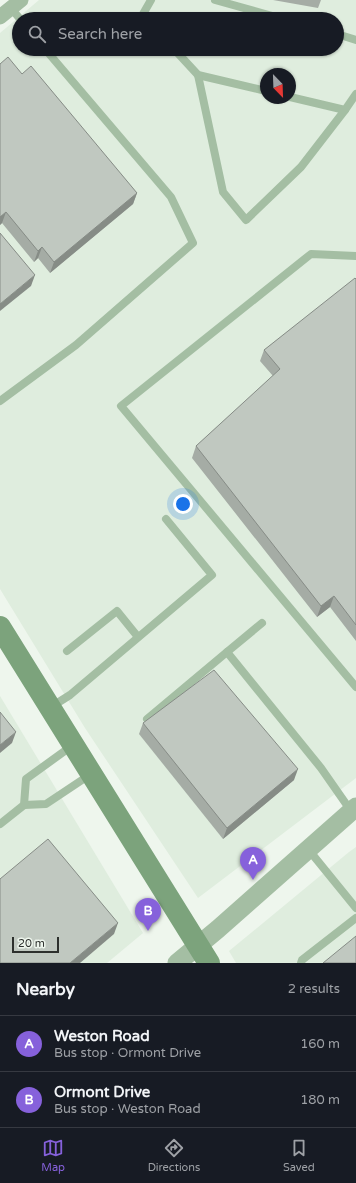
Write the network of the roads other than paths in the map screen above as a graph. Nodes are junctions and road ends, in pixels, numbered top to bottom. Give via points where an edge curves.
1 (152, 0) edge
2 (215, 0) edge
3 (144, 12) edge
4 (258, 12) edge
5 (344, 36) edge
6 (356, 40) edge
7 (51, 56) edge
8 (180, 56) edge
9 (198, 75) junction
10 (260, 90) edge
11 (356, 94) edge
12 (296, 98) edge
13 (345, 110) junction
14 (356, 256) edge
15 (0, 401) edge
16 (166, 519) dead end
17 (262, 624) dead end
18 (0, 627) edge
19 (138, 638) junction
20 (67, 651) dead end
21 (227, 652) junction
22 (356, 686) edge
23 (51, 708) junction
24 (147, 719) edge
25 (73, 744) junction
26 (92, 774) junction
27 (24, 805) junction
28 (354, 809) edge
29 (0, 824) edge
30 (308, 849) junction
31 (356, 908) edge
32 (356, 918) edge
33 (204, 954) edge
34 (177, 963) edge
35 (301, 963) edge

1 - 3 lane
2 - 4 lane
5 - 6 lane
7 - 15 lane via 171,197 193,243 76,345
8 - 9 lane
9 - 10 lane
9 - 13 lane via 223,192 246,220 301,167
11 - 13 lane
12 - 13 lane
14 - 22 lane via 311,254 121,406
16 - 19 lane via 212,576
17 - 21 lane
18 - 23 main road
19 - 20 lane via 117,611
19 - 23 lane
21 - 24 lane
21 - 28 lane
23 - 25 main road
25 - 26 main road
25 - 27 lane via 26,779
26 - 27 lane via 46,804
26 - 33 main road
27 - 29 lane
28 - 30 street
30 - 31 lane
30 - 33 street
32 - 35 lane
33 - 34 street

